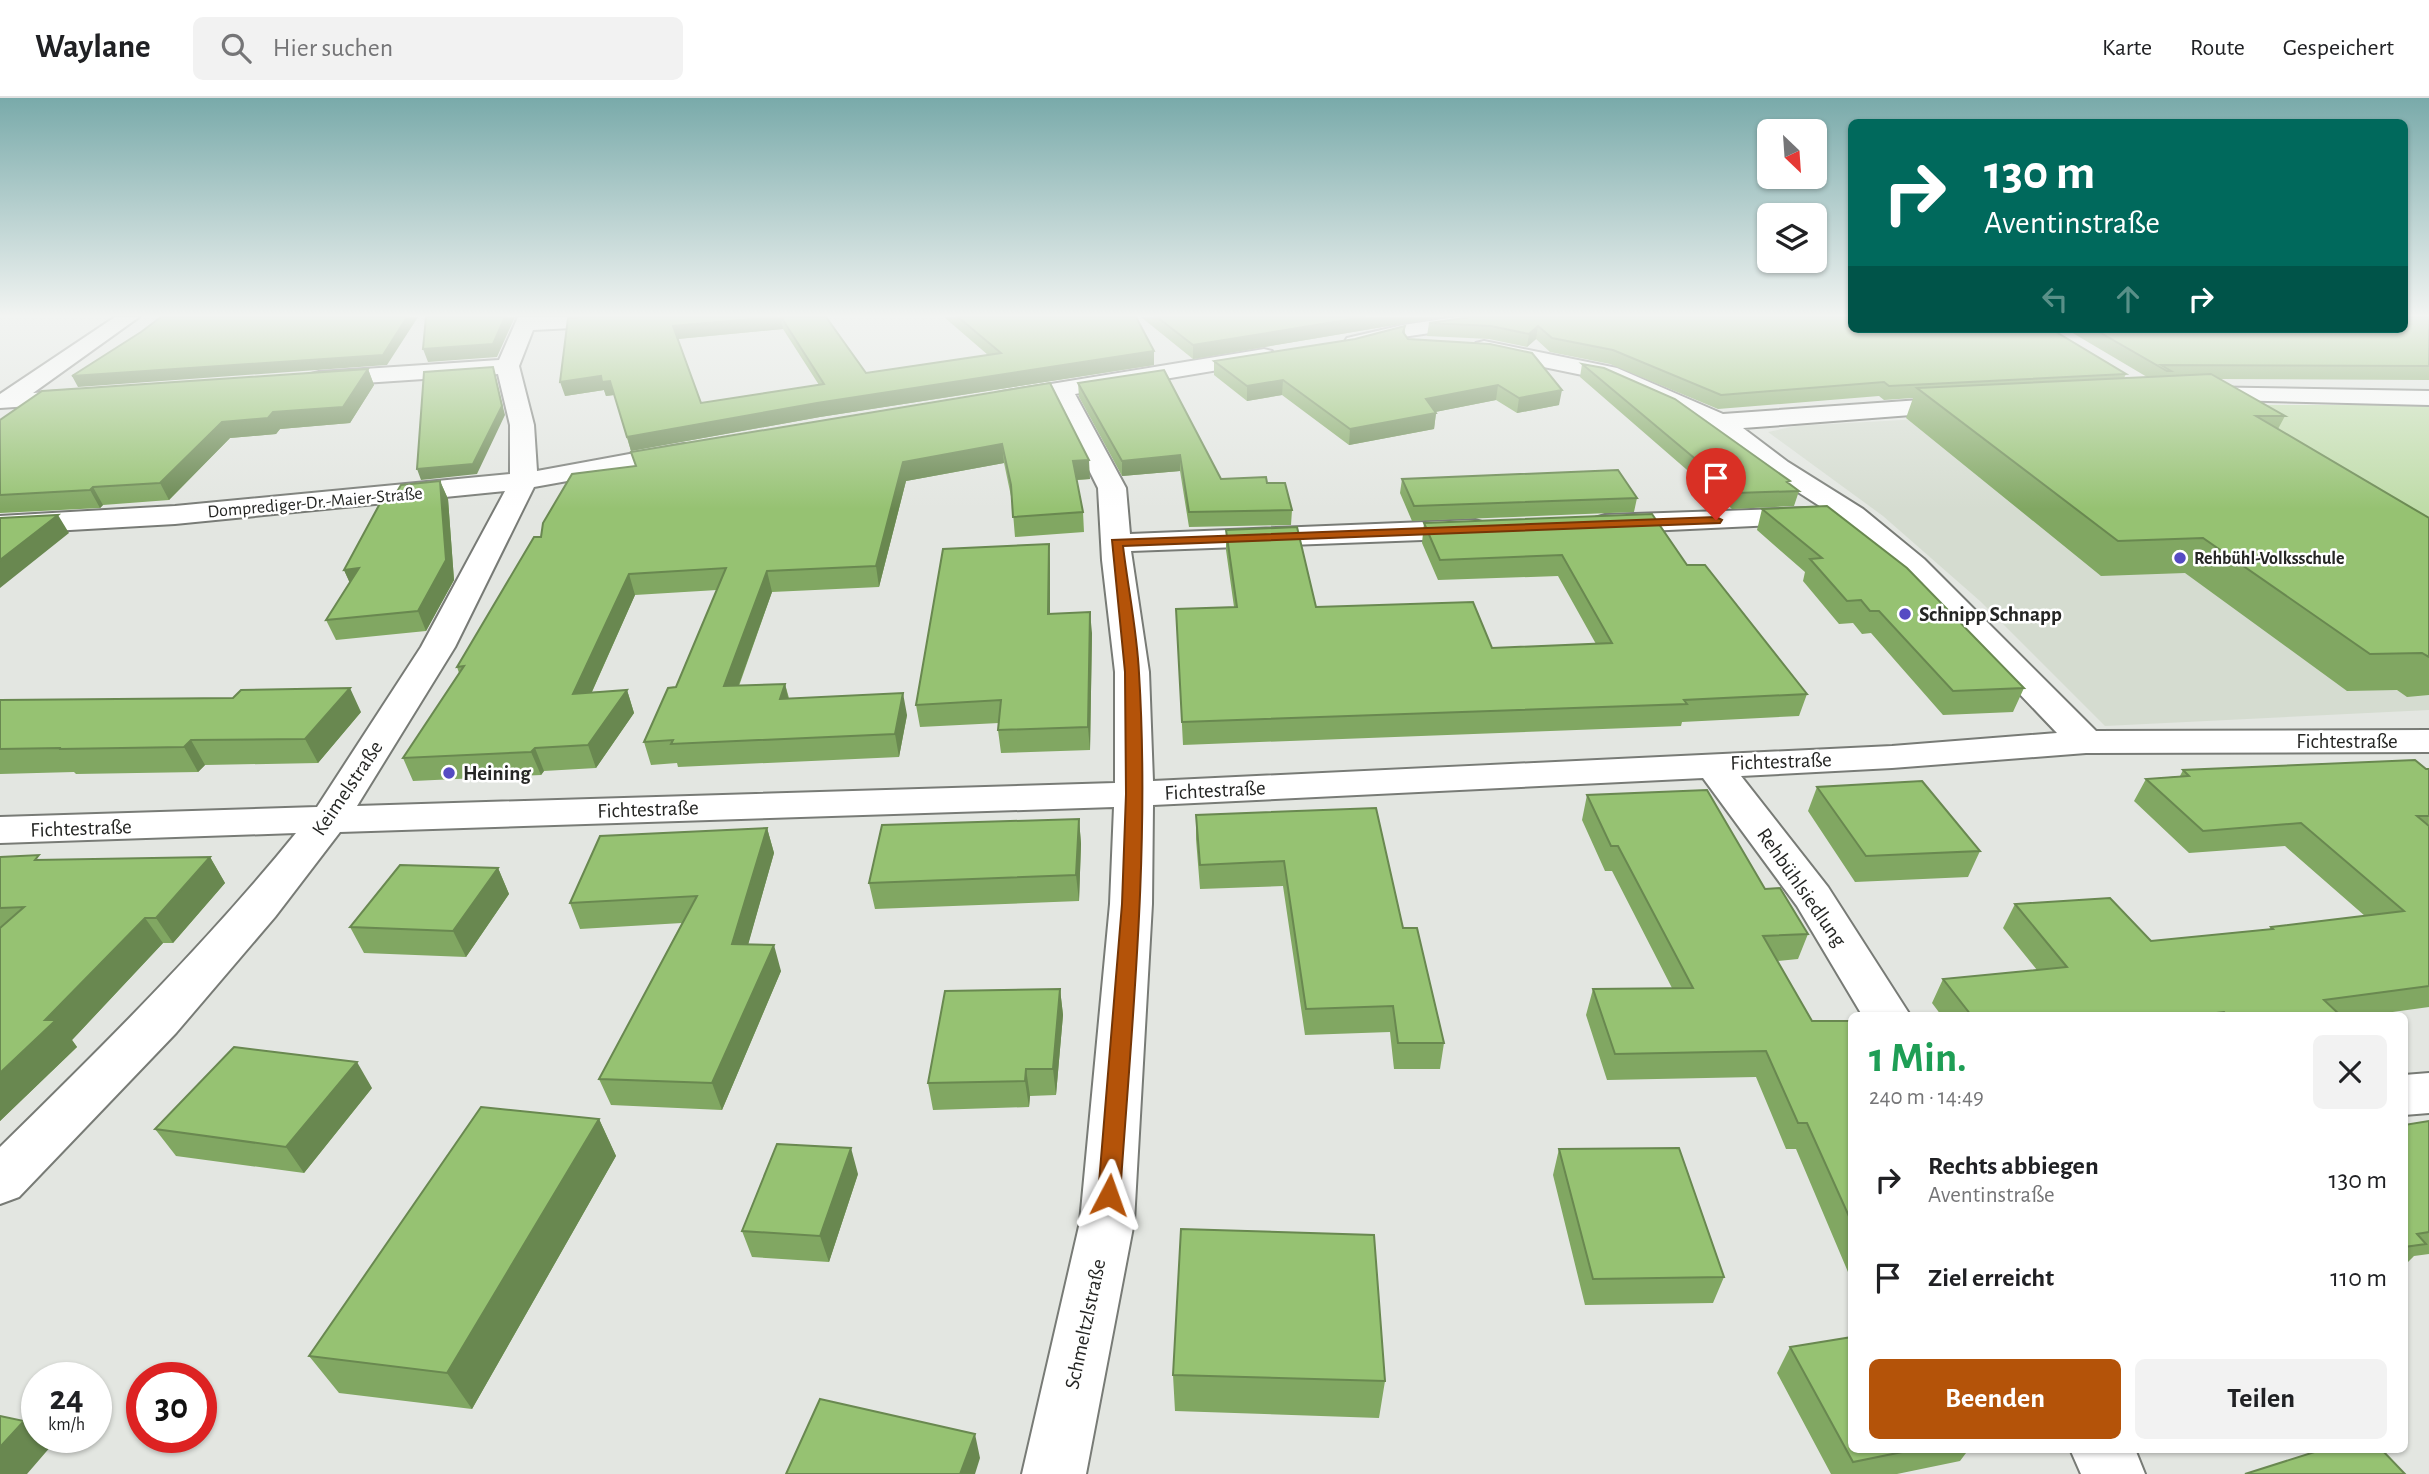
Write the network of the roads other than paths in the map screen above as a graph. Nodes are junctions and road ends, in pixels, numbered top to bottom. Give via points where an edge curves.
1 (33, 381) edge
2 (512, 381) edge
3 (1109, 381) edge
4 (1628, 381) edge
5 (1060, 389) junction
6 (109, 394) edge
7 (2167, 395) edge
8 (2429, 398) edge
9 (980, 402) edge
10 (1, 403) edge
11 (1988, 403) edge
12 (1720, 422) junction
13 (710, 447) edge
14 (524, 481) junction
15 (1853, 515) junction
16 (0, 525) edge
17 (1575, 526) edge
18 (1505, 528) edge
19 (1116, 543) junction
20 (2429, 741) edge
21 (2086, 742) junction
22 (1712, 764) junction
23 (1134, 794) junction
24 (329, 819) junction
25 (0, 830) edge
26 (1883, 1012) edge
27 (2429, 1093) edge
28 (2408, 1095) edge
29 (0, 1181) edge
30 (2104, 1453) edge
31 (1054, 1474) edge
32 (2113, 1474) edge

1 - 10 street
2 - 14 street, Keimelstraße via 522,425
3 - 5 street
4 - 12 street
5 - 9 street
5 - 19 street, Schmeltzlstraße via 1112,488
6 - 10 street
7 - 8 street
11 - 12 street
12 - 15 street via 1779,468
13 - 14 street, Domprediger-Dr.-Maier-Straße
14 - 16 street, Domprediger-Dr.-Maier-Straße via 175,515
14 - 24 street, Keimelstraße via 438,647
15 - 17 street
15 - 21 street via 1956,606
18 - 19 street
19 - 23 street, Schmeltzlstraße via 1132,672
20 - 21 street, Fichtestraße
21 - 22 street, Fichtestraße via 1892,757
22 - 23 street, Fichtestraße
22 - 26 street, Rehbühlsiedlung via 1813,897
23 - 24 street, Fichtestraße
23 - 31 street, Schmeltzlstraße via 1131,904 1107,1222
24 - 25 street, Fichtestraße
24 - 29 street, Keimelstraße via 260,907 159,1020
27 - 28 street
30 - 32 street

